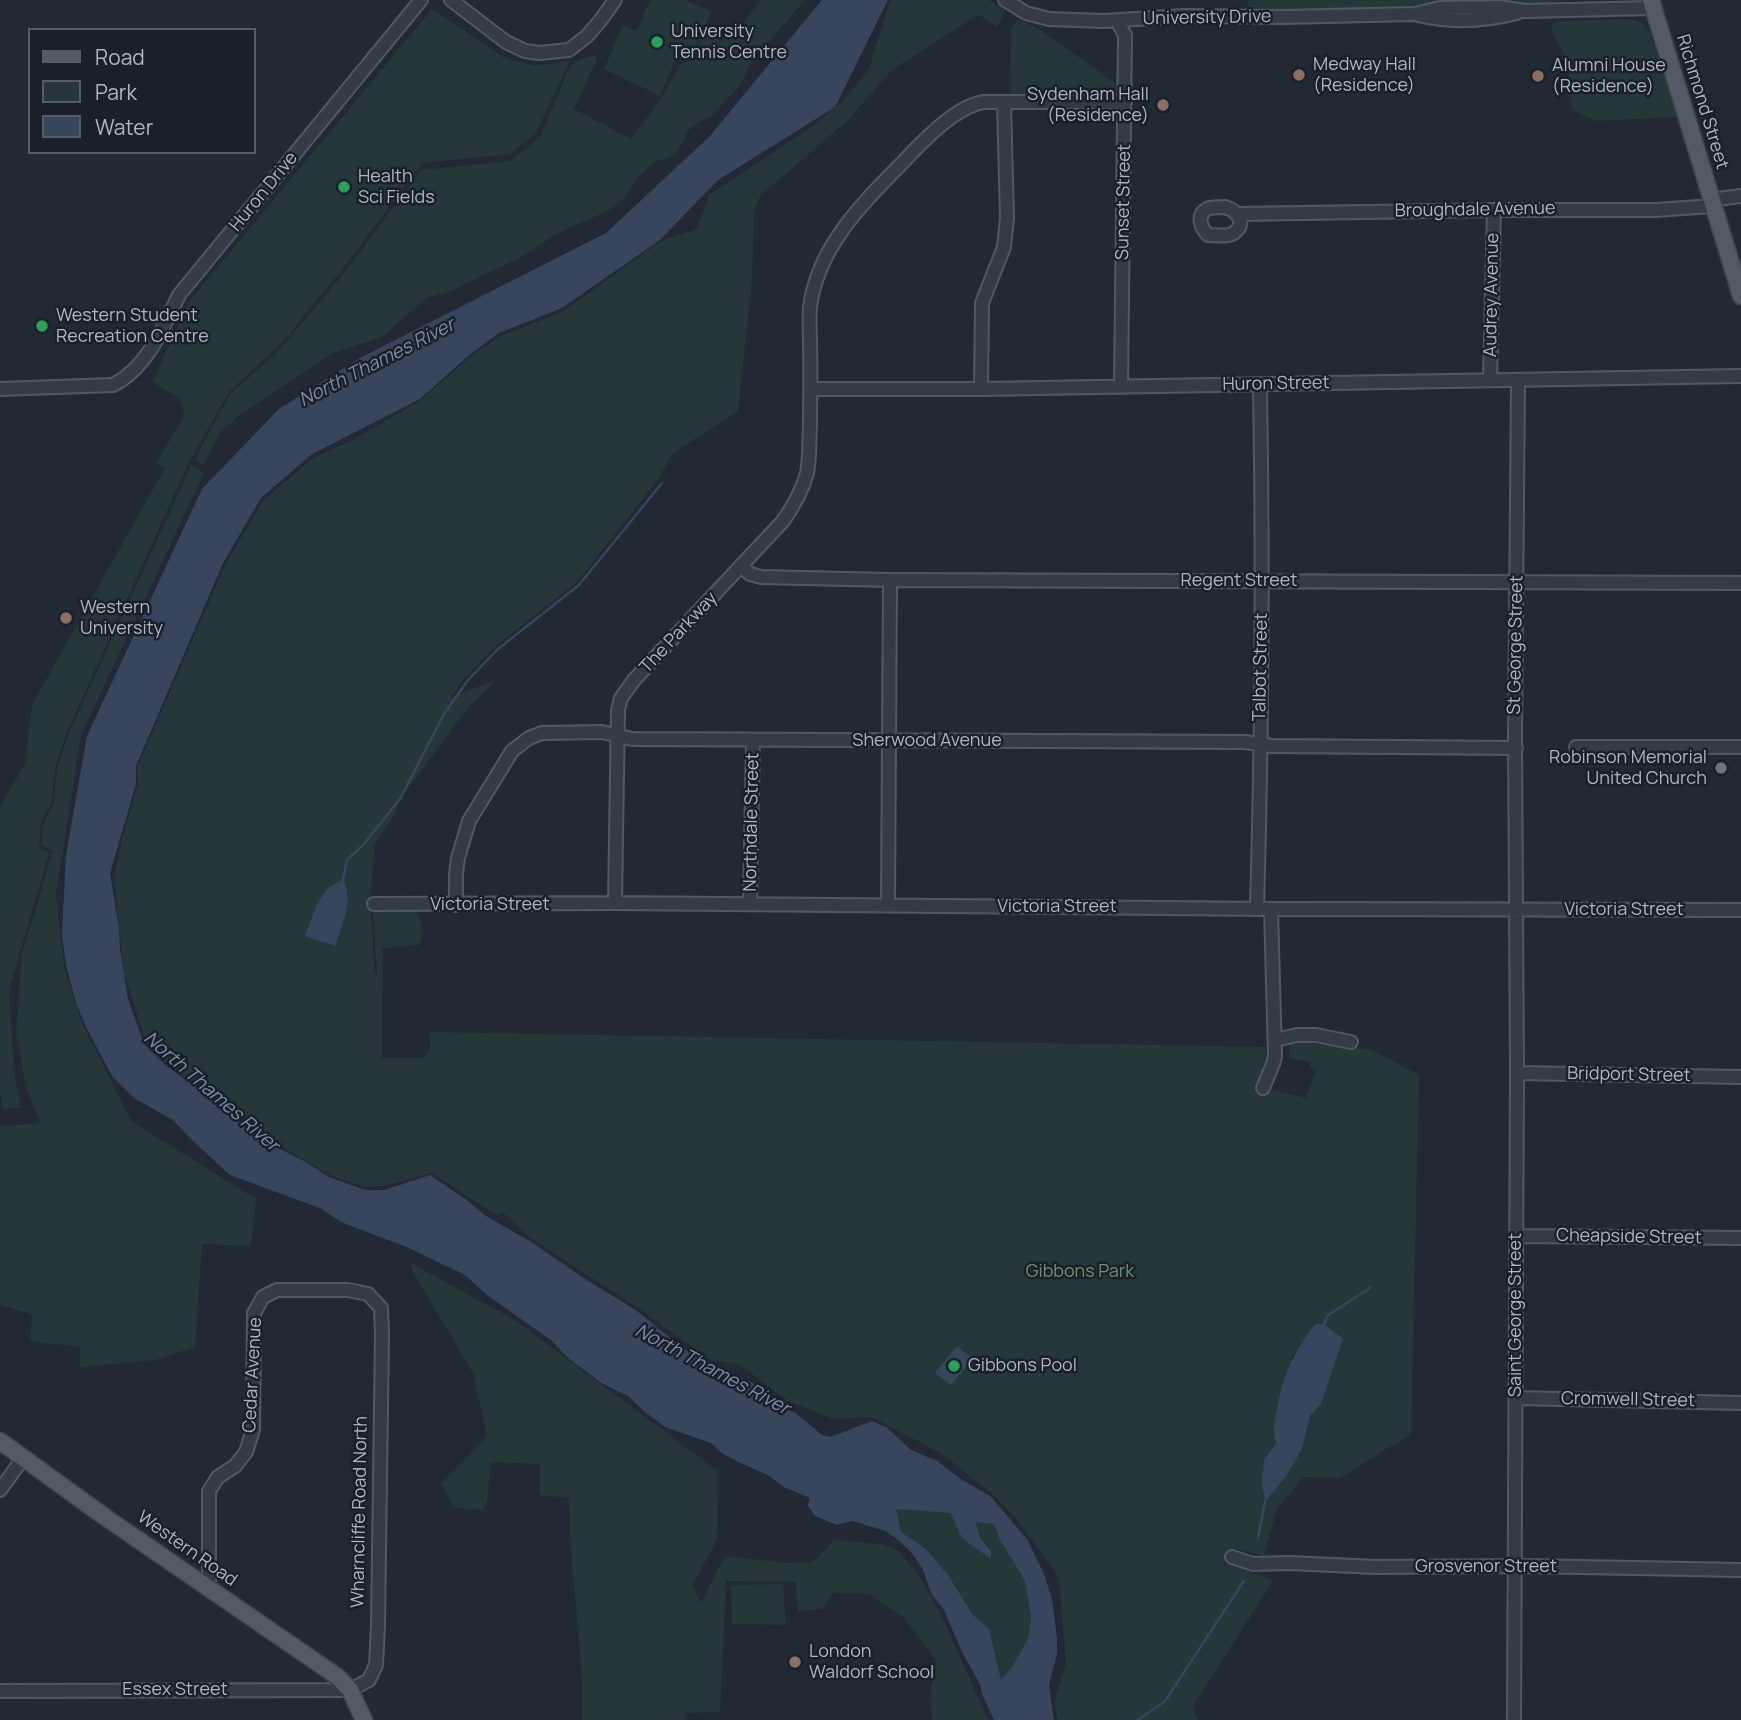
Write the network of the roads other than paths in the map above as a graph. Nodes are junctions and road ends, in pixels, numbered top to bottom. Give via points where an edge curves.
1 (421, 0) edge
2 (451, 0) edge
3 (615, 0) edge
4 (1005, 0) edge
5 (1652, 4) edge
6 (1117, 21) junction
7 (1004, 102) junction
8 (1125, 102) junction
9 (1741, 197) edge
10 (1712, 203) junction
11 (1494, 210) junction
12 (1238, 214) dead end
13 (1741, 296) edge
14 (1741, 376) edge
15 (1490, 380) junction
16 (1518, 380) junction
17 (1260, 384) junction
18 (1121, 386) junction
19 (811, 387) junction
20 (0, 389) edge
21 (981, 389) junction
22 (741, 566) junction
23 (890, 580) junction
24 (1261, 581) junction
25 (1517, 583) junction
26 (1741, 583) edge
27 (617, 735) junction
28 (753, 740) junction
29 (890, 741) junction
30 (1260, 744) junction
31 (1576, 747) dead end
32 (1741, 747) edge
33 (1516, 748) junction
34 (615, 903) junction
35 (750, 904) junction
36 (374, 905) dead end
37 (456, 905) junction
38 (888, 905) junction
39 (1257, 908) junction
40 (1271, 909) junction
41 (1516, 910) junction
42 (1741, 910) edge
43 (1275, 1040) junction
44 (1351, 1042) dead end
45 (1517, 1073) junction
46 (1741, 1077) edge
47 (1263, 1088) dead end
48 (1516, 1236) junction
49 (1741, 1238) edge
50 (368, 1294) joint
51 (1516, 1398) junction
52 (1741, 1403) edge
53 (0, 1441) edge
54 (24, 1457) junction
55 (0, 1490) edge
56 (1232, 1557) dead end
57 (1515, 1566) junction
58 (1741, 1570) edge
59 (209, 1588) junction
60 (0, 1690) edge
61 (350, 1690) junction
62 (364, 1720) edge
63 (1514, 1720) edge

1 - 20 street, Huron Drive via 179,295 140,366 113,385
2 - 3 street via 506,42 539,53 569,50 587,36
4 - 6 street, University Drive via 1026,13 1049,19
5 - 6 street, University Drive via 1525,11 1492,19 1438,20 1414,13
5 - 10 main road, Richmond Street
6 - 8 street, Sunset Street via 1125,35
7 - 8 street
7 - 19 street, The Parkway via 974,104 952,117 842,229 827,255 810,308
7 - 21 street via 1007,218 1004,247 982,303
8 - 18 street, Sunset Street
9 - 10 street, Broughdale Avenue
10 - 11 street, Broughdale Avenue via 1655,210
10 - 13 main road, Richmond Street
11 - 12 street, Broughdale Avenue
11 - 15 street, Audrey Avenue
14 - 16 street, Huron Street
15 - 16 street, Huron Street
15 - 17 street, Huron Street
16 - 25 street, St George Street
17 - 18 street, Huron Street
17 - 24 street, Talbot Street
18 - 21 street, Huron Street
19 - 21 street, Huron Street
19 - 22 street, The Parkway via 804,483 783,521
22 - 23 street, Regent Street via 761,577
22 - 27 street, The Parkway via 625,692 618,710
23 - 24 street, Regent Street
23 - 29 street
24 - 25 street, Regent Street
24 - 30 street, Talbot Street
25 - 26 street, Regent Street
25 - 33 street, St George Street
27 - 28 street, Sherwood Avenue
27 - 34 street, The Parkway
27 - 37 street, Sherwood Avenue via 542,733 512,751 469,821 458,858
28 - 29 street, Sherwood Avenue
28 - 35 street, Northdale Street
29 - 30 street, Sherwood Avenue
29 - 38 street
30 - 33 street, Sherwood Avenue
30 - 39 street, Talbot Street
31 - 32 street
33 - 41 street, St George Street
34 - 35 street, Victoria Street
34 - 37 street, Victoria Street
35 - 38 street, Victoria Street
36 - 37 street, Victoria Street
38 - 39 street, Victoria Street
39 - 40 street, Victoria Street
40 - 41 street, Victoria Street
40 - 43 street
41 - 42 street, Victoria Street
41 - 45 street, Saint George Street
43 - 44 street via 1316,1035
43 - 47 street via 1273,1064
45 - 46 street, Bridport Street
45 - 48 street, Saint George Street
48 - 49 street, Cheapside Street
48 - 51 street, Saint George Street
50 - 59 street, Cedar Avenue via 277,1290 263,1297 254,1313 253,1430 246,1452 209,1491
50 - 61 street, Wharncliffe Road North via 381,1308 382,1334 378,1625 373,1673
51 - 52 street, Cromwell Street
51 - 57 street, Saint George Street
53 - 54 main road, Western Road
54 - 55 street
54 - 59 main road, Western Road
56 - 57 street, Grosvenor Street via 1253,1564
57 - 58 street, Grosvenor Street
57 - 63 street, Saint George Street
59 - 61 main road, Western Road
60 - 61 street, Essex Street
61 - 62 main road

